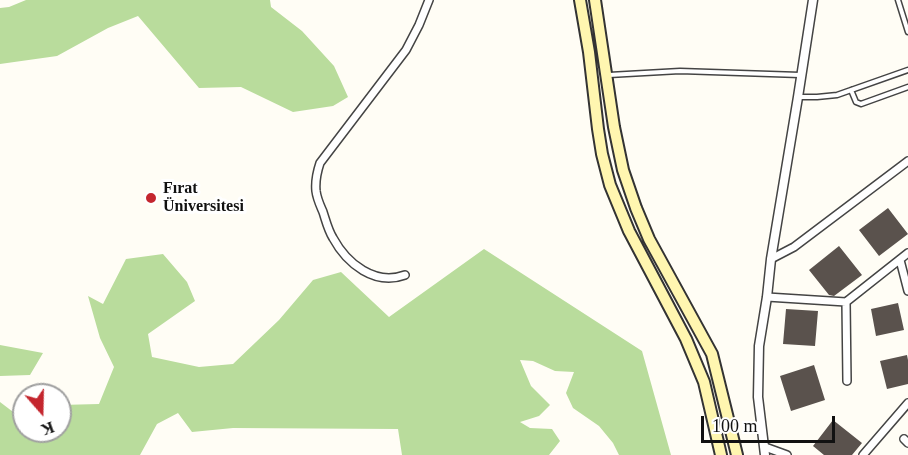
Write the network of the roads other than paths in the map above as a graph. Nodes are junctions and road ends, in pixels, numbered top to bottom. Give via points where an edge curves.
1 (429, 0) edge
2 (580, 0) edge
3 (594, 0) edge
4 (813, 0) edge
5 (898, 0) edge
6 (908, 32) edge
7 (908, 70) edge
8 (605, 75) junction
9 (802, 75) junction
10 (908, 87) edge
11 (851, 90) junction
12 (798, 97) junction
13 (908, 161) edge
14 (908, 253) edge
15 (771, 259) junction
16 (900, 260) junction
17 (405, 275) dead end
18 (908, 291) edge
19 (767, 297) junction
20 (846, 302) junction
21 (848, 381) dead end
22 (908, 403) edge
23 (765, 451) edge
24 (721, 455) edge
25 (737, 455) edge
26 (787, 455) edge
27 (863, 455) edge

1 - 17 street via 406,50 320,163 316,182 326,222 347,257 373,276 392,279
2 - 24 main road via 599,137 610,185 704,382
3 - 8 main road
4 - 9 street
5 - 6 lane
7 - 11 lane
8 - 9 lane via 680,71
8 - 25 main road via 623,170 636,208 712,354
9 - 12 street
10 - 11 lane via 861,104
11 - 12 lane via 829,97
12 - 15 street
13 - 15 street via 794,247
14 - 16 street
15 - 19 street
16 - 18 street
16 - 20 street
19 - 20 street
19 - 23 street via 759,346 758,396
20 - 21 street
22 - 27 street
23 - 26 street

